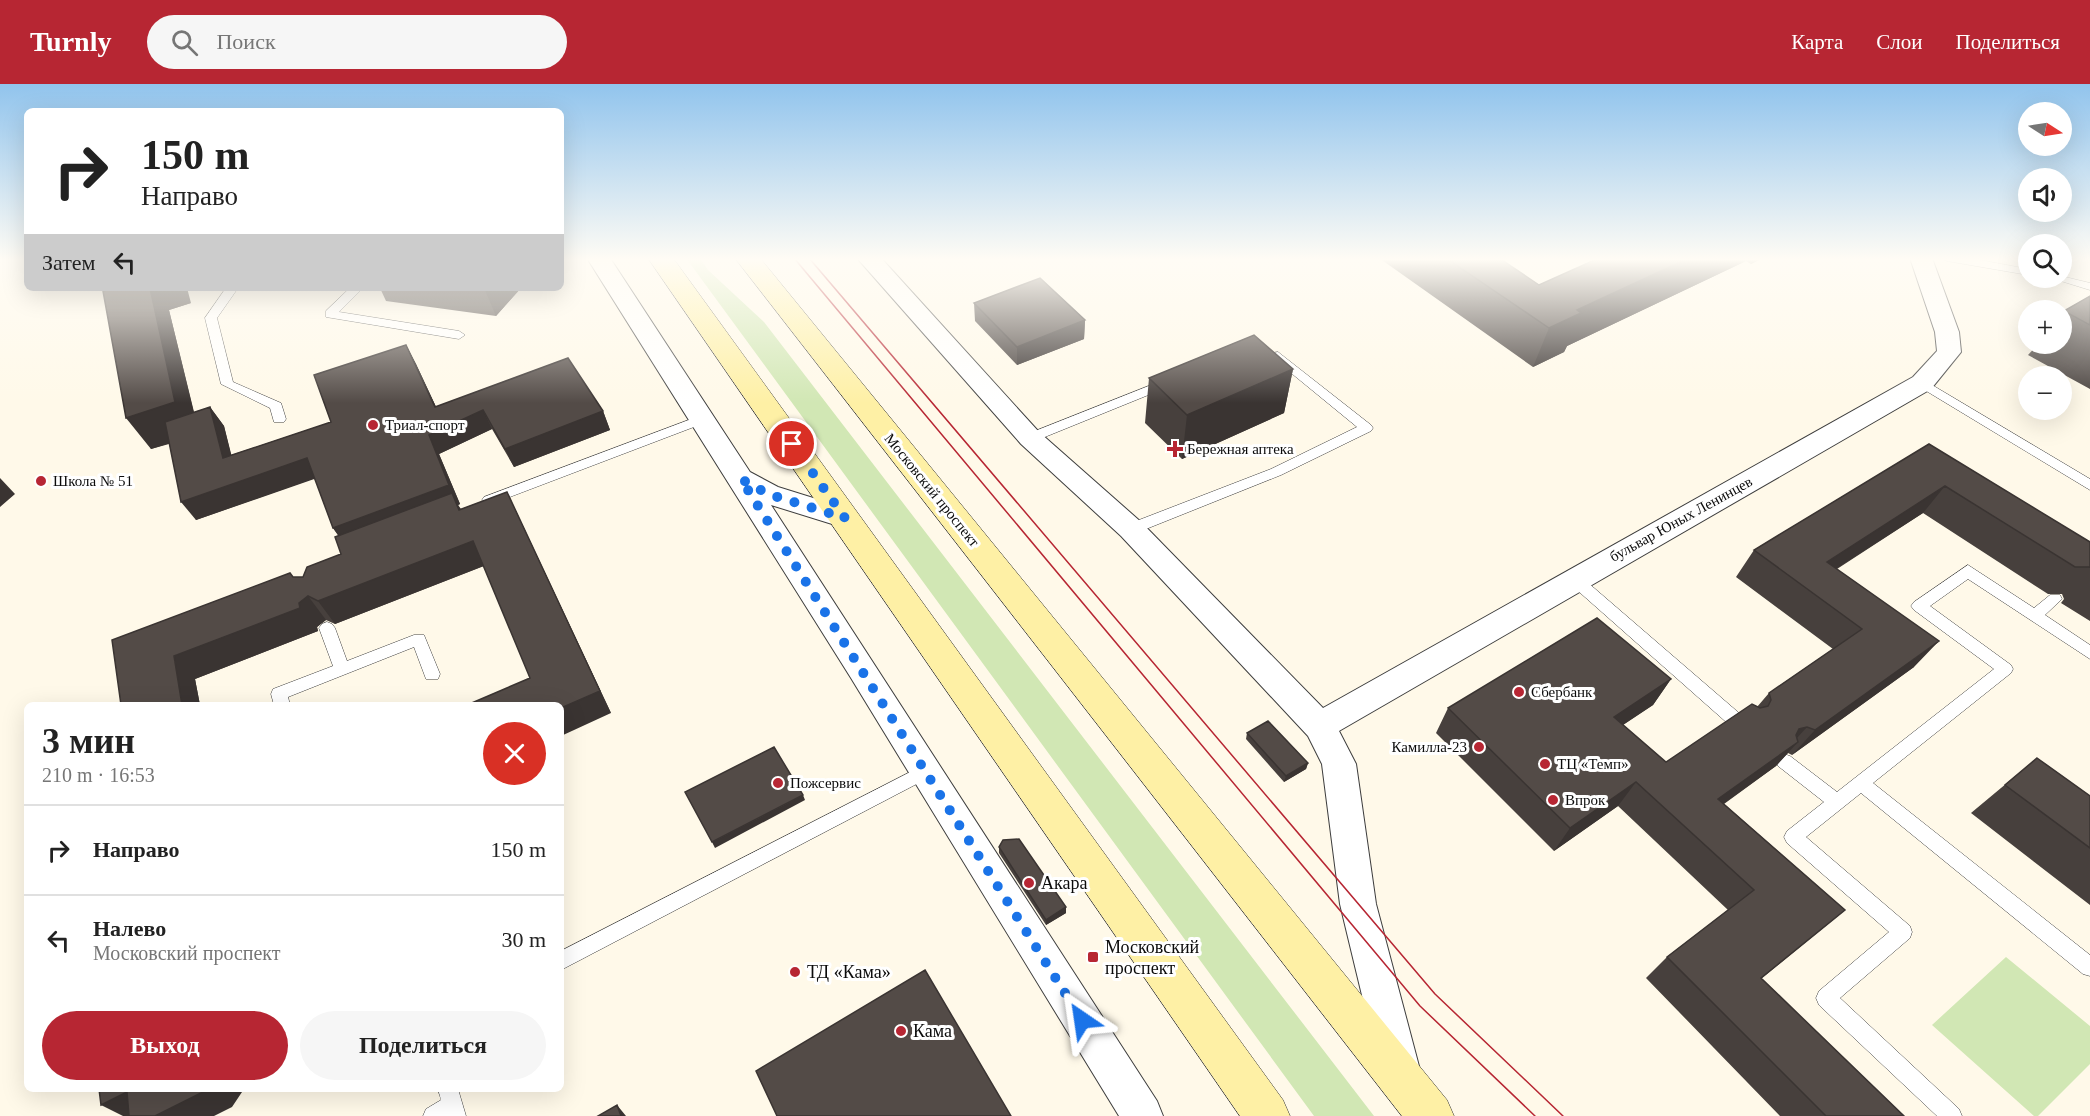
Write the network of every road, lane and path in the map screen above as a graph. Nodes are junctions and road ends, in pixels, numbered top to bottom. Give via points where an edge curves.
1 (219, 306) edge
2 (338, 306) edge
3 (636, 306) edge
4 (694, 306) edge
5 (785, 306) edge
6 (911, 306) edge
7 (1938, 306) edge
8 (459, 335) dead end
9 (1270, 350) edge
10 (1178, 378) edge
11 (1922, 383) junction
12 (279, 419) dead end
13 (702, 419) junction
14 (1030, 438) junction
15 (741, 479) junction
16 (2090, 485) edge
17 (473, 506) edge
18 (845, 518) junction
19 (1131, 529) junction
20 (1574, 579) junction
21 (2055, 599) dead end
22 (2035, 615) junction
23 (327, 628) edge
24 (2090, 652) edge
25 (342, 669) junction
26 (432, 674) dead end
27 (281, 702) edge
28 (1740, 724) edge
29 (1320, 726) junction
30 (1784, 761) edge
31 (924, 771) junction
32 (1862, 784) junction
33 (1838, 803) junction
34 (564, 960) edge
35 (2090, 967) edge
36 (1402, 1079) junction
37 (452, 1103) edge
38 (433, 1116) edge
39 (1142, 1116) edge
40 (1267, 1116) edge
41 (1431, 1116) edge
42 (1952, 1116) edge

1 - 12 lane via 211,318 227,384 276,406
2 - 8 lane via 330,314
3 - 13 street
4 - 18 main road
5 - 36 main road, Московский проспект
6 - 14 street
7 - 11 street, бульвар Юных Ленинцев via 1949,352
9 - 19 lane via 1366,428 1276,472
10 - 14 lane
11 - 16 lane
11 - 20 street, бульвар Юных Ленинцев
13 - 15 street
13 - 17 lane
14 - 19 street
15 - 18 street via 768,494
15 - 31 street
18 - 40 main road
19 - 29 street
20 - 28 lane
20 - 29 street, бульвар Юных Ленинцев
21 - 22 lane
22 - 24 lane
22 - 32 lane via 1968,571 1919,606 2005,669
23 - 25 lane
25 - 26 lane via 419,639
25 - 27 lane via 279,694
29 - 36 street via 1340,764 1358,904
30 - 33 lane
31 - 34 lane
31 - 39 street
32 - 33 lane
32 - 35 lane
33 - 42 lane via 1793,837 1903,932 1826,998
36 - 41 main road, Московский проспект
37 - 38 lane

